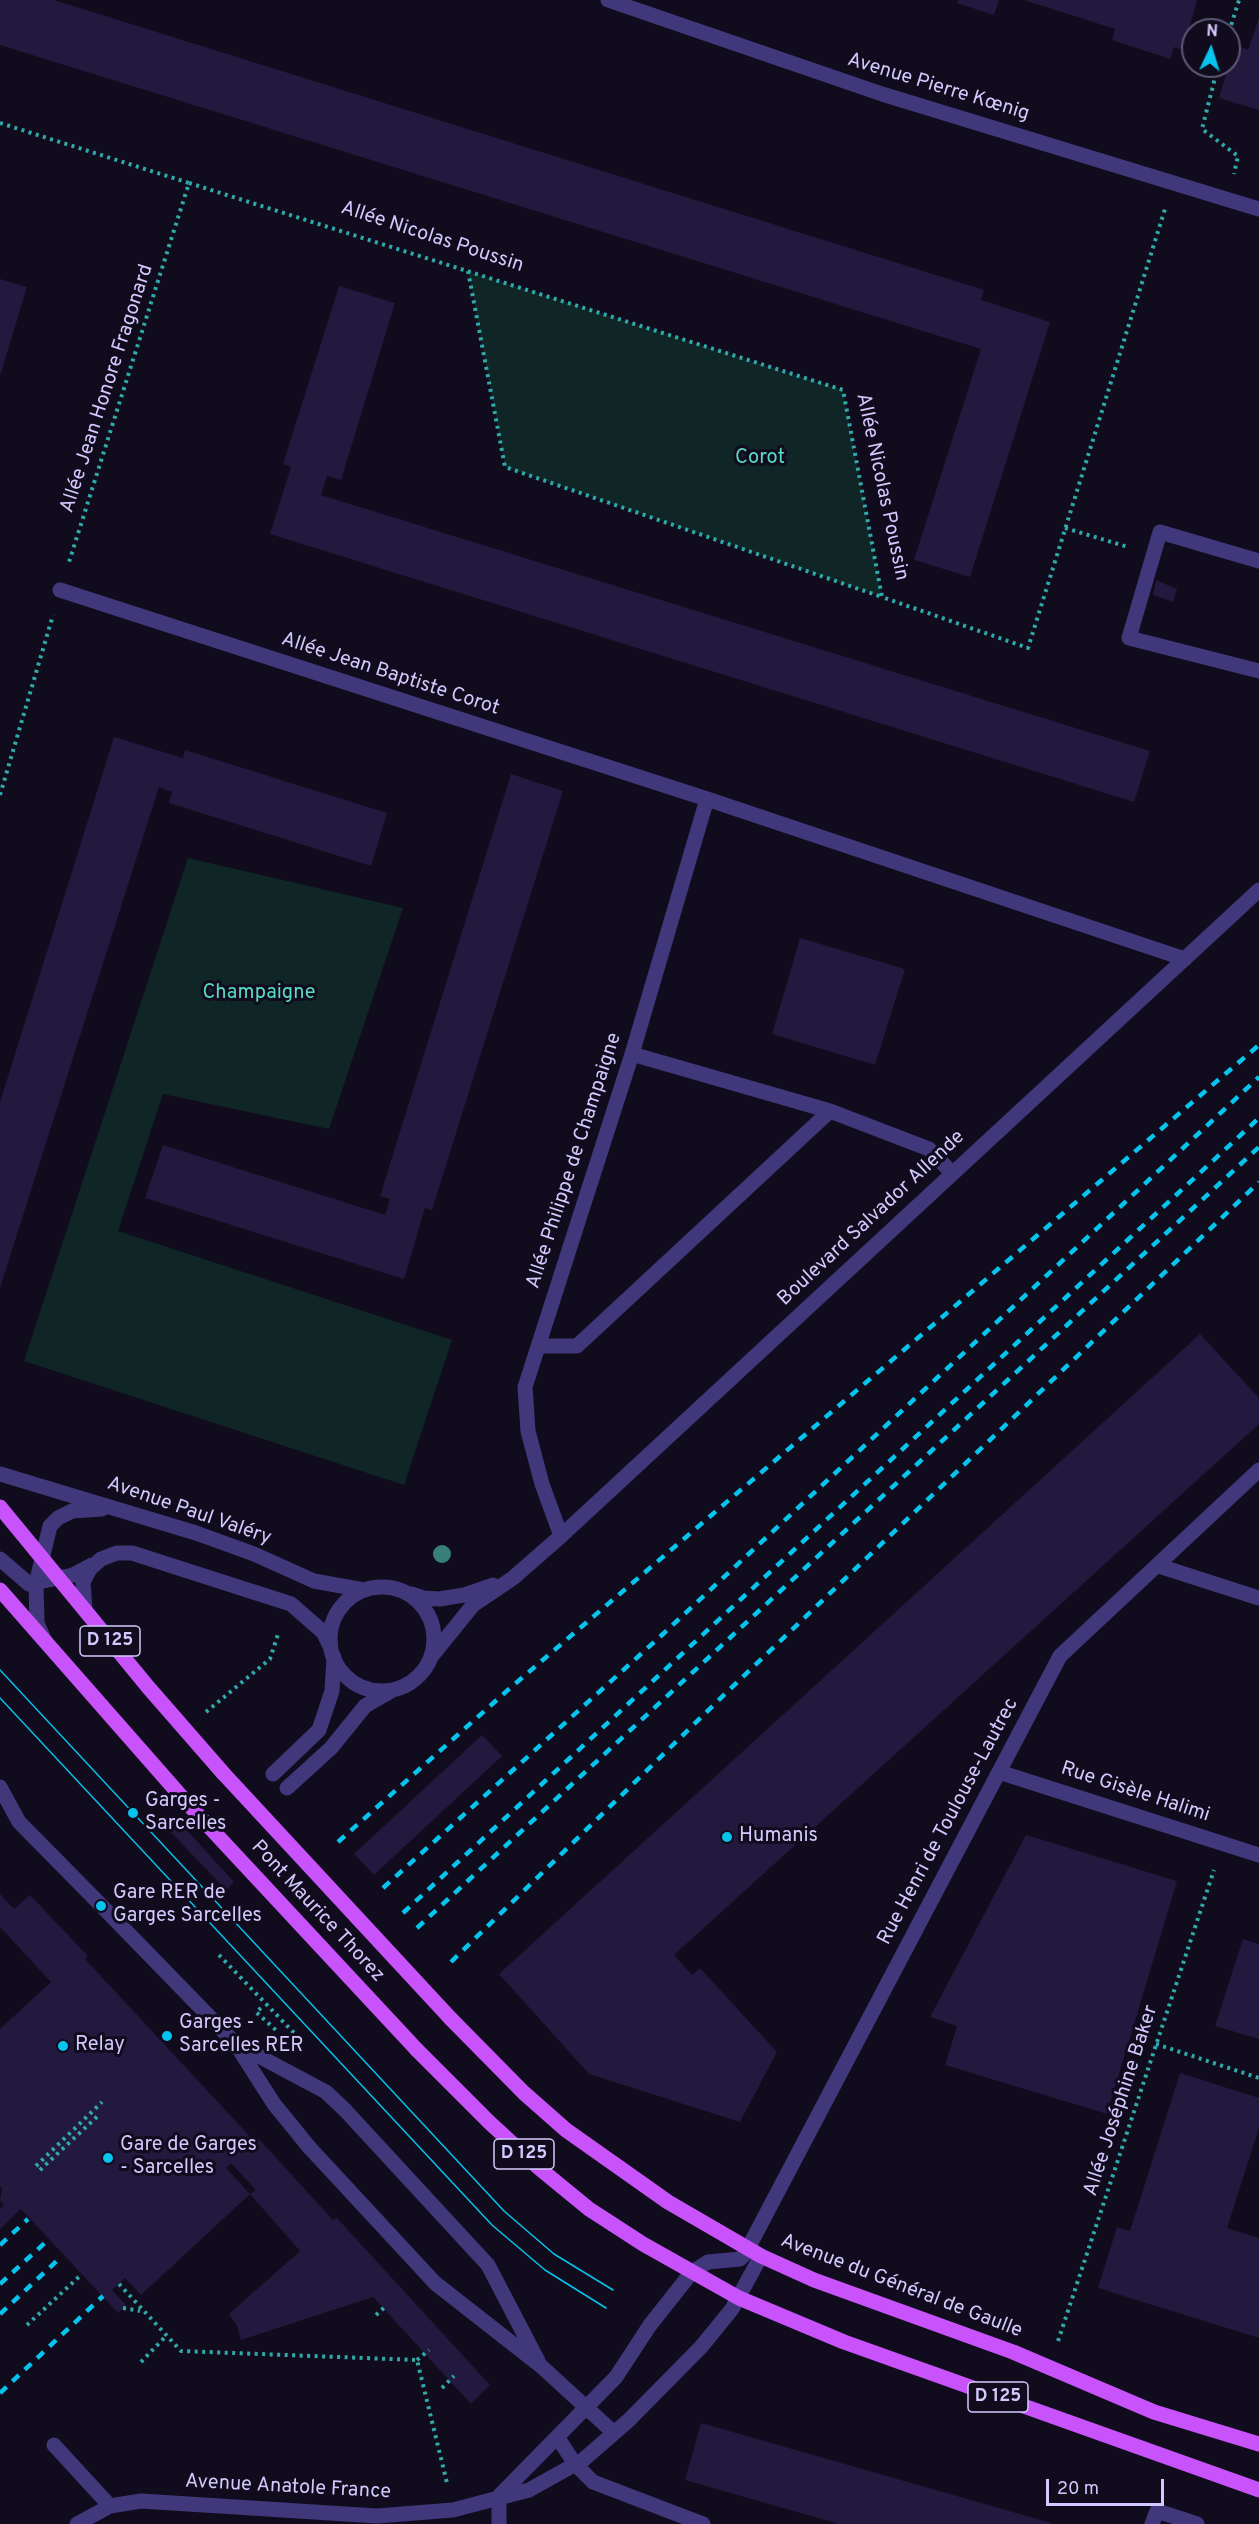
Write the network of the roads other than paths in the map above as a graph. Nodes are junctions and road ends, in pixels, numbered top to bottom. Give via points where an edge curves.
1 (608, 0) edge
2 (1259, 208) edge
3 (1259, 561) edge
4 (60, 590) road end
5 (1259, 671) edge
6 (707, 799) junction
7 (1259, 890) edge
8 (1185, 958) junction
9 (632, 1054) junction
10 (830, 1112) junction
11 (952, 1173) junction
12 (538, 1346) junction
13 (1259, 1470) edge
14 (0, 1474) edge
15 (0, 1507) edge
16 (126, 1511) junction
17 (561, 1536) junction
18 (41, 1556) junction
19 (0, 1559) edge
20 (101, 1559) junction
21 (1159, 1566) junction
22 (513, 1578) junction
23 (60, 1579) junction
24 (36, 1584) junction
25 (0, 1590) edge
26 (364, 1590) junction
27 (407, 1593) junction
28 (1259, 1598) edge
29 (85, 1610) junction
30 (44, 1641) junction
31 (332, 1651) junction
32 (431, 1657) junction
33 (396, 1689) junction
34 (999, 1772) junction
35 (273, 1774) dead end
36 (0, 1787) edge
37 (287, 1788) dead end
38 (0, 1816) edge
39 (19, 1822) junction
40 (1259, 1855) edge
41 (451, 2019) joint
42 (235, 2043) junction
43 (755, 2253) junction
44 (692, 2272) junction
45 (739, 2298) junction
46 (541, 2366) junction
47 (587, 2408) junction
48 (614, 2433) junction
49 (558, 2438) junction
50 (1259, 2444) edge
51 (54, 2445) dead end
52 (575, 2464) junction
53 (1259, 2490) edge
54 (499, 2496) junction
55 (110, 2506) junction
56 (696, 2523) edge
57 (77, 2524) edge
58 (499, 2524) edge
59 (1152, 2524) edge
60 (1197, 2524) edge

1 - 2 street, Avenue Pierre Kœnig via 882,94
3 - 5 street via 1160,532 1129,638
4 - 6 street, Allée Jean Baptiste Corot
6 - 8 street, Allée Jean Baptiste Corot
6 - 9 street, Allée Philippe de Champaigne
7 - 8 street, Boulevard Salvador Allende
8 - 11 street, Boulevard Salvador Allende
9 - 10 street
9 - 12 street, Allée Philippe de Champaigne
10 - 11 street via 929,1149
10 - 12 street via 578,1347
11 - 17 street, Boulevard Salvador Allende
12 - 17 street, Allée Philippe de Champaigne via 525,1387 528,1431
13 - 21 street, Rue Henri de Toulouse-Lautrec
14 - 16 street, Avenue Paul Valéry
15 - 18 main road, D 125
16 - 18 street via 83,1509 58,1518 50,1526
16 - 26 street, Avenue Paul Valéry via 254,1554 314,1581
17 - 22 street, Boulevard Salvador Allende
18 - 23 main road, D 125
18 - 24 street
19 - 24 street via 22,1581
20 - 23 street
20 - 29 street via 83,1582
20 - 31 street via 132,1553 291,1604 323,1632
21 - 28 street
21 - 34 street, Rue Henri de Toulouse-Lautrec via 1060,1656
22 - 27 street, Boulevard Salvador Allende via 439,1599
22 - 32 street, Boulevard Salvador Allende via 473,1605
23 - 24 street
23 - 29 main road, D 125
24 - 30 street via 37,1623
25 - 30 main road, D 125
26 - 27 street via 386,1586
26 - 31 street via 339,1610 332,1627
27 - 32 street via 430,1617 435,1638
29 - 41 main road, Pont Maurice Thorez / D 125, bridge via 223,1773
30 - 44 main road, Pont Maurice Thorez / D 125, bridge via 187,1803 489,2122 581,2202
31 - 33 street via 339,1668 357,1685 381,1691
31 - 35 street via 332,1691 319,1730
32 - 33 street via 416,1679
33 - 37 street via 366,1706 331,1748
34 - 40 street, Rue Gisèle Halimi
34 - 43 street, Rue Henri de Toulouse-Lautrec
36 - 39 street
38 - 39 street
39 - 42 street, bridge
41 - 43 main road, Avenue du Général de Gaulle / D 125 via 566,2130 668,2202
42 - 46 street, bridge via 274,2104 309,2148 435,2283
42 - 46 street, bridge via 326,2092 345,2110 488,2265
43 - 44 street, Avenue Anatole France via 740,2259 708,2262
43 - 45 street, Avenue Anatole France
43 - 50 main road, Avenue du Général de Gaulle / D 125 via 814,2280 958,2331 1154,2412
44 - 45 main road, D 125
44 - 47 street, Avenue Anatole France via 616,2377
45 - 48 street, Avenue Anatole France via 701,2347
45 - 53 main road, D 125 via 798,2325
46 - 47 street
47 - 48 street
47 - 49 street, Avenue Anatole France
48 - 52 street, Avenue Anatole France
49 - 52 street
49 - 54 street, Avenue Anatole France
51 - 55 street
52 - 54 street, Avenue Anatole France via 528,2490
52 - 56 street via 593,2482
54 - 55 street, Avenue Anatole France via 453,2510 377,2516 141,2500
54 - 58 street
55 - 57 street, Avenue Anatole France
59 - 60 street via 1157,2511

